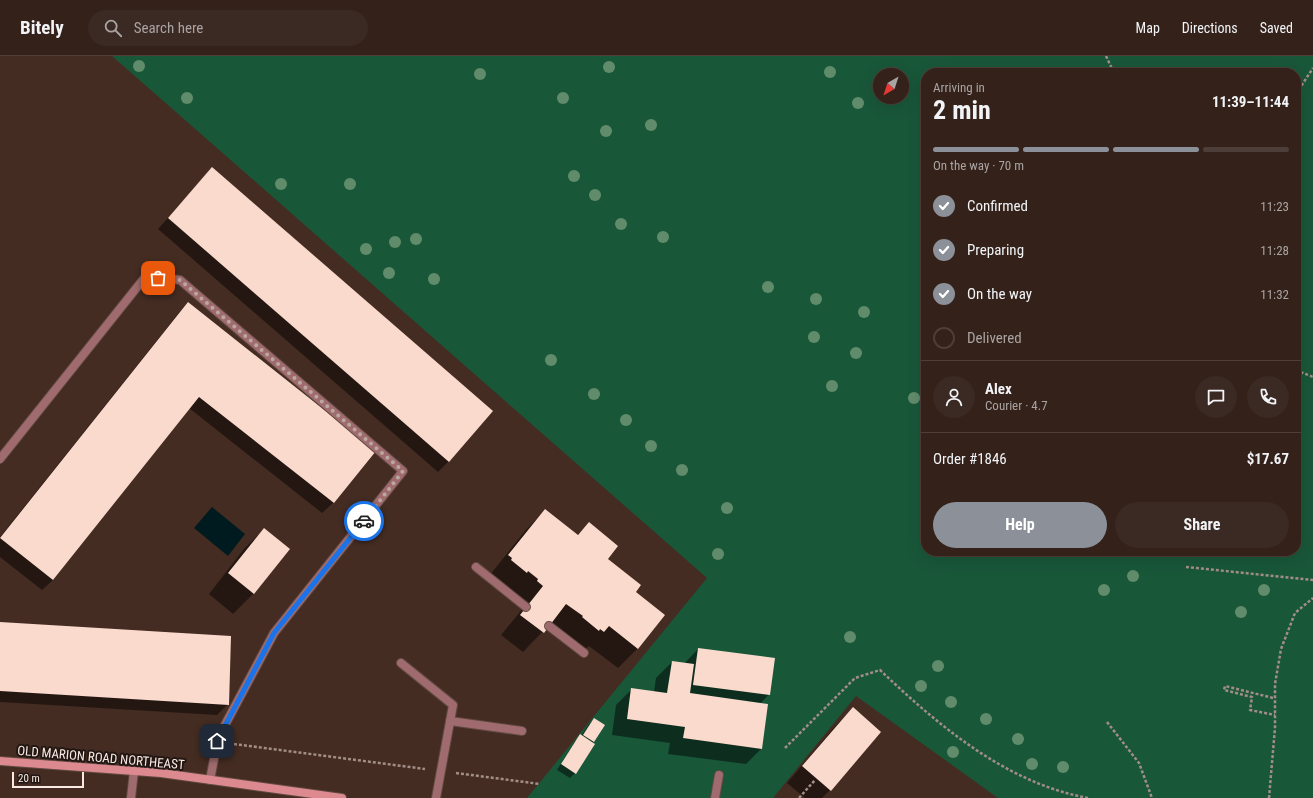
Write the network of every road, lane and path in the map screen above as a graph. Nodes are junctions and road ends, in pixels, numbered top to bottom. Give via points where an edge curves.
1 (1106, 56) edge
2 (1112, 68) edge
3 (1313, 68) edge
4 (1301, 86) edge
5 (1301, 372) edge
6 (1313, 377) edge
7 (0, 459) edge
8 (476, 567) dead end
9 (1186, 567) dead end
10 (1313, 580) edge
11 (1313, 598) edge
12 (526, 607) dead end
13 (549, 626) dead end
14 (584, 653) dead end
15 (401, 663) dead end
16 (1273, 698) dead end
17 (1275, 715) junction
18 (450, 721) junction
19 (1107, 722) dead end
20 (522, 730) dead end
21 (217, 741) junction
22 (785, 748) dead end
23 (0, 760) edge
24 (134, 771) junction
25 (441, 771) junction
26 (719, 775) dead end
27 (210, 780) junction
28 (815, 780) dead end
29 (540, 784) dead end
30 (131, 798) edge
31 (342, 798) edge
32 (436, 798) edge
33 (716, 798) edge
34 (799, 798) edge
35 (1088, 798) edge
36 (1152, 798) edge
37 (1269, 798) edge

1 - 2 path
3 - 4 path
5 - 6 path
7 - 21 lane via 146,276 180,280 403,471 274,633
8 - 12 lane
9 - 10 path
11 - 17 path via 1295,613 1281,649 1275,684
13 - 14 lane
15 - 18 lane via 453,705
16 - 17 path via 1225,686 1224,690 1252,697 1250,710
17 - 37 path
18 - 20 lane
18 - 25 lane
19 - 36 path via 1139,763
21 - 25 path
21 - 27 lane
22 - 35 path via 855,678 880,670 944,726 984,756 1029,779 1068,794
23 - 24 main road, OLD MARION ROAD NORTHEAST
24 - 27 main road, OLD MARION ROAD NORTHEAST
24 - 30 lane
25 - 29 path
25 - 32 lane
26 - 33 lane
27 - 31 main road, OLD MARION ROAD NORTHEAST
28 - 34 path

